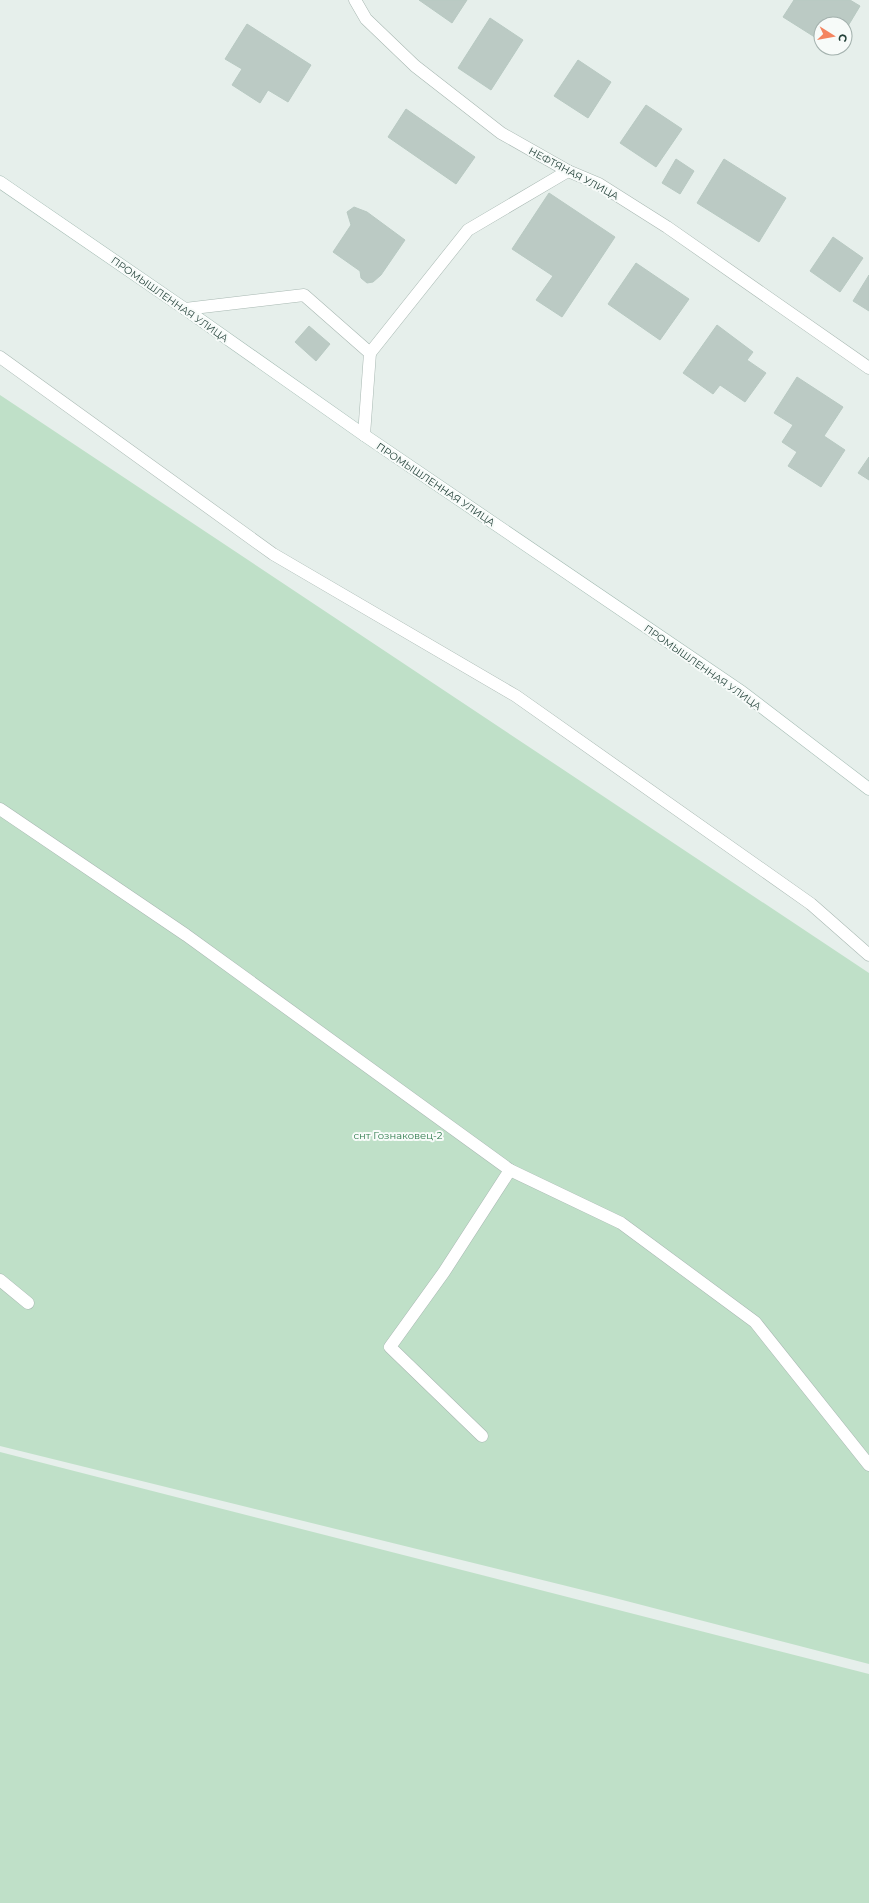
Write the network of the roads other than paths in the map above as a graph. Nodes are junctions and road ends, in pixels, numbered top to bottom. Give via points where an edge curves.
1 (355, 0) edge
2 (568, 171) junction
3 (0, 182) edge
4 (185, 309) junction
5 (370, 353) junction
6 (0, 357) edge
7 (869, 368) edge
8 (364, 435) junction
9 (869, 789) edge
10 (0, 809) edge
11 (869, 956) edge
12 (510, 1170) junction
13 (0, 1280) edge
14 (28, 1303) dead end
15 (482, 1436) dead end
16 (869, 1465) edge

1 - 2 main road, НЕФТЯНАЯ УЛИЦА via 366,19 415,66 501,133
2 - 5 main road via 468,230
2 - 7 main road, НЕФТЯНАЯ УЛИЦА via 599,184 667,227
3 - 4 main road, ПРОМЫШЛЕННАЯ УЛИЦА
4 - 5 main road via 304,295
4 - 8 main road, ПРОМЫШЛЕННАЯ УЛИЦА
5 - 8 main road
6 - 11 main road via 273,554 516,696 811,904
8 - 9 main road, ПРОМЫШЛЕННАЯ УЛИЦА via 742,692
10 - 12 main road via 186,935
12 - 15 main road via 444,1272 390,1347
12 - 16 main road via 621,1223 755,1322
13 - 14 main road

